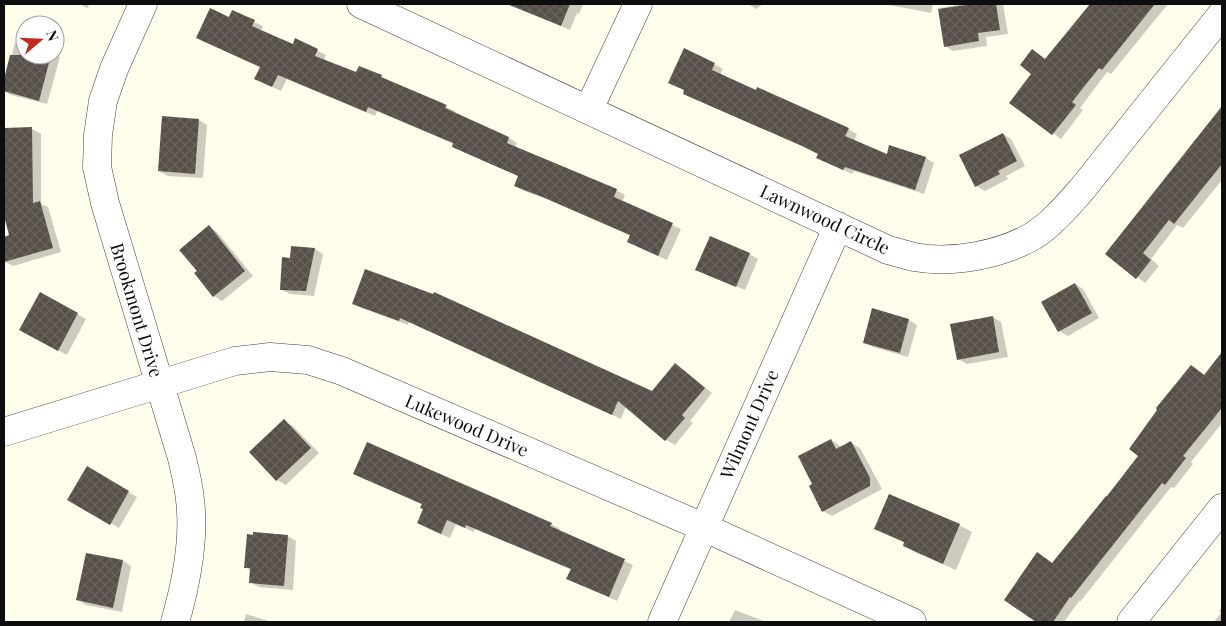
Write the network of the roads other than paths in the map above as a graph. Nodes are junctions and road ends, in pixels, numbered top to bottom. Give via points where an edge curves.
1 (143, 4) edge
2 (361, 4) edge
3 (638, 4) edge
4 (1222, 14) edge
5 (590, 109) junction
6 (838, 226) junction
7 (160, 384) junction
8 (4, 432) edge
9 (1222, 508) edge
10 (703, 527) junction
11 (175, 622) edge
12 (662, 622) edge
13 (912, 622) edge
14 (1131, 622) edge

1 - 7 street, Brookmont Drive via 103,101 97,167 104,203
2 - 5 street, Lawnwood Circle
3 - 5 street
4 - 6 street, Lawnwood Circle via 1083,188 1034,235 1002,250 973,257 942,259 888,250
5 - 6 street, Lawnwood Circle
6 - 10 street, Wilmont Drive
7 - 8 street, Lukewood Drive
7 - 10 street, Lukewood Drive via 235,361 270,357 308,360 342,371
7 - 11 street, Brookmont Drive via 182,458 190,501 186,579
9 - 14 street
10 - 12 street, Wilmont Drive
10 - 13 street, Lukewood Drive

